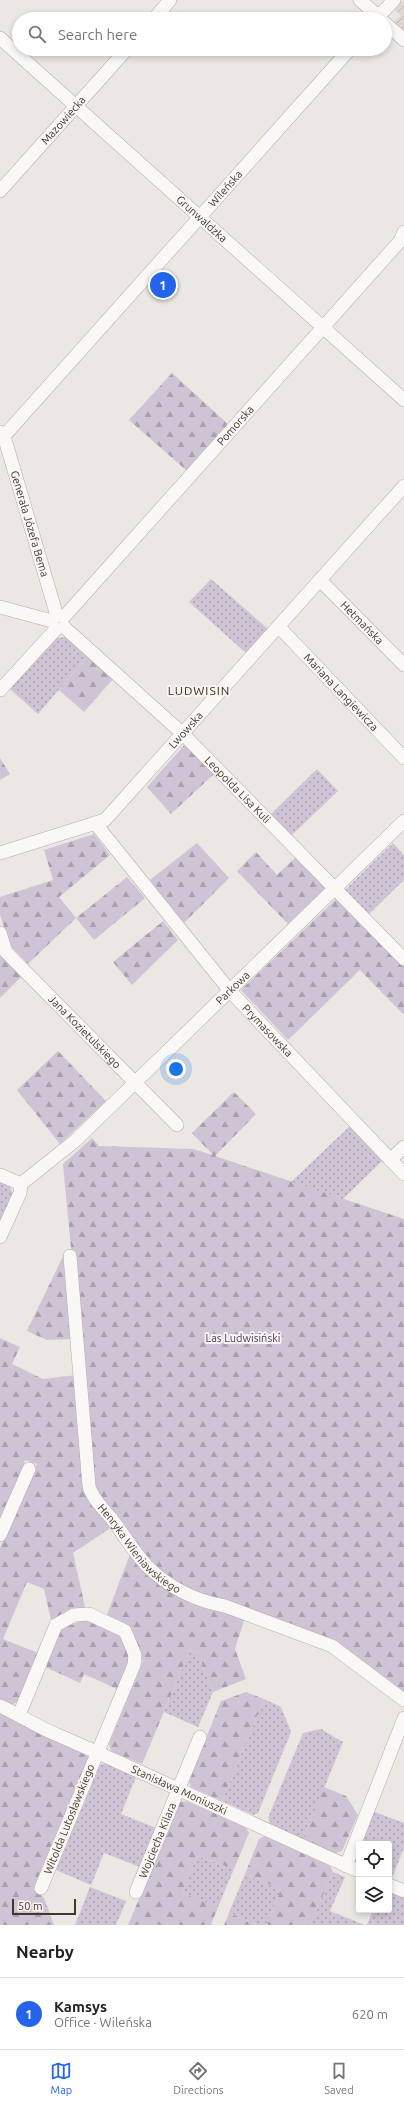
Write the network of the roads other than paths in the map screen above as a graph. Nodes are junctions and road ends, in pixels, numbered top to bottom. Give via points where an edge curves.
1 (170, 0) edge
2 (360, 0) edge
3 (394, 0) edge
4 (160, 12) edge
5 (373, 12) edge
6 (385, 12) edge
7 (392, 30) edge
8 (0, 38) edge
9 (404, 40) edge
10 (12, 49) edge
11 (20, 56) edge
12 (121, 56) edge
13 (344, 56) edge
14 (76, 106) junction
15 (0, 191) edge
16 (200, 218) junction
17 (403, 238) edge
18 (323, 328) junction
19 (404, 400) edge
20 (2, 434) edge
21 (404, 486) edge
22 (320, 580) junction
23 (0, 606) edge
24 (59, 622) junction
25 (279, 627) junction
26 (404, 665) edge
27 (0, 690) edge
28 (183, 734) junction
29 (404, 758) edge
30 (404, 821) edge
31 (95, 823) junction
32 (0, 853) edge
33 (335, 888) junction
34 (0, 933) edge
35 (404, 959) edge
36 (230, 991) junction
37 (136, 1083) junction
38 (177, 1125) dead end
39 (404, 1147) edge
40 (390, 1160) junction
41 (404, 1174) edge
42 (0, 1175) edge
43 (21, 1184) junction
44 (0, 1237) edge
45 (70, 1256) dead end
46 (29, 1469) dead end
47 (0, 1535) edge
48 (404, 1700) edge
49 (0, 1706) edge
50 (19, 1715) junction
51 (404, 1718) edge
52 (200, 1737) dead end
53 (96, 1751) junction
54 (178, 1789) junction
55 (346, 1866) junction
56 (356, 1871) edge
57 (392, 1886) edge
58 (41, 1888) dead end
59 (404, 1891) edge
60 (136, 1892) dead end

1 - 4 street
2 - 5 street
3 - 6 street
7 - 9 street
8 - 10 street, Grunwaldzka
11 - 14 street, Grunwaldzka
12 - 14 street, Mazowiecka
13 - 16 street, Wileńska
14 - 15 street, Mazowiecka
14 - 16 street, Grunwaldzka
16 - 18 street, Grunwaldzka
16 - 20 street, Wileńska
17 - 18 street, Pomorska
18 - 19 street, Grunwaldzka
18 - 24 street, Pomorska
20 - 24 street, Generała Józefa Bema
21 - 22 street, Lwowska
22 - 25 street, Lwowska
22 - 26 street, Hetmańska
23 - 24 street
24 - 27 street, Pomorska
24 - 28 street, Leopolda Lisa Kuli
25 - 28 street, Lwowska
25 - 29 street, Mariana Langiewicza
28 - 31 street, Lwowska via 105,820
28 - 33 street, Leopolda Lisa Kuli
30 - 33 street, Parkowa
31 - 32 street, Lwowska
31 - 36 street, Prymasowska
33 - 35 street, Leopolda Lisa Kuli
33 - 36 street, Parkowa
34 - 37 street, Jana Kozietulskiego via 6,952
36 - 37 street, Parkowa
36 - 40 street, Prymasowska
37 - 38 street, Jana Kozietulskiego
37 - 43 street, Parkowa via 61,1154
39 - 40 street
40 - 41 street, Prymasowska
42 - 43 street
43 - 44 street via 20,1193
45 - 48 street, Henryka Wieniawskiego via 89,1486 97,1500 147,1566 182,1592 332,1646
46 - 47 street
49 - 50 street, Stanisława Moniuszki
50 - 53 street, Stanisława Moniuszki via 58,1736
50 - 53 street, Witolda Lutosławskiego via 56,1625 74,1615 89,1614 125,1632 135,1659
51 - 55 street
52 - 54 street, Wojciecha Kilara
53 - 54 street, Stanisława Moniuszki
53 - 58 street, Witolda Lutosławskiego
54 - 55 street, Stanisława Moniuszki
54 - 60 street, Wojciecha Kilara
55 - 56 street, Stanisława Moniuszki
57 - 59 street

